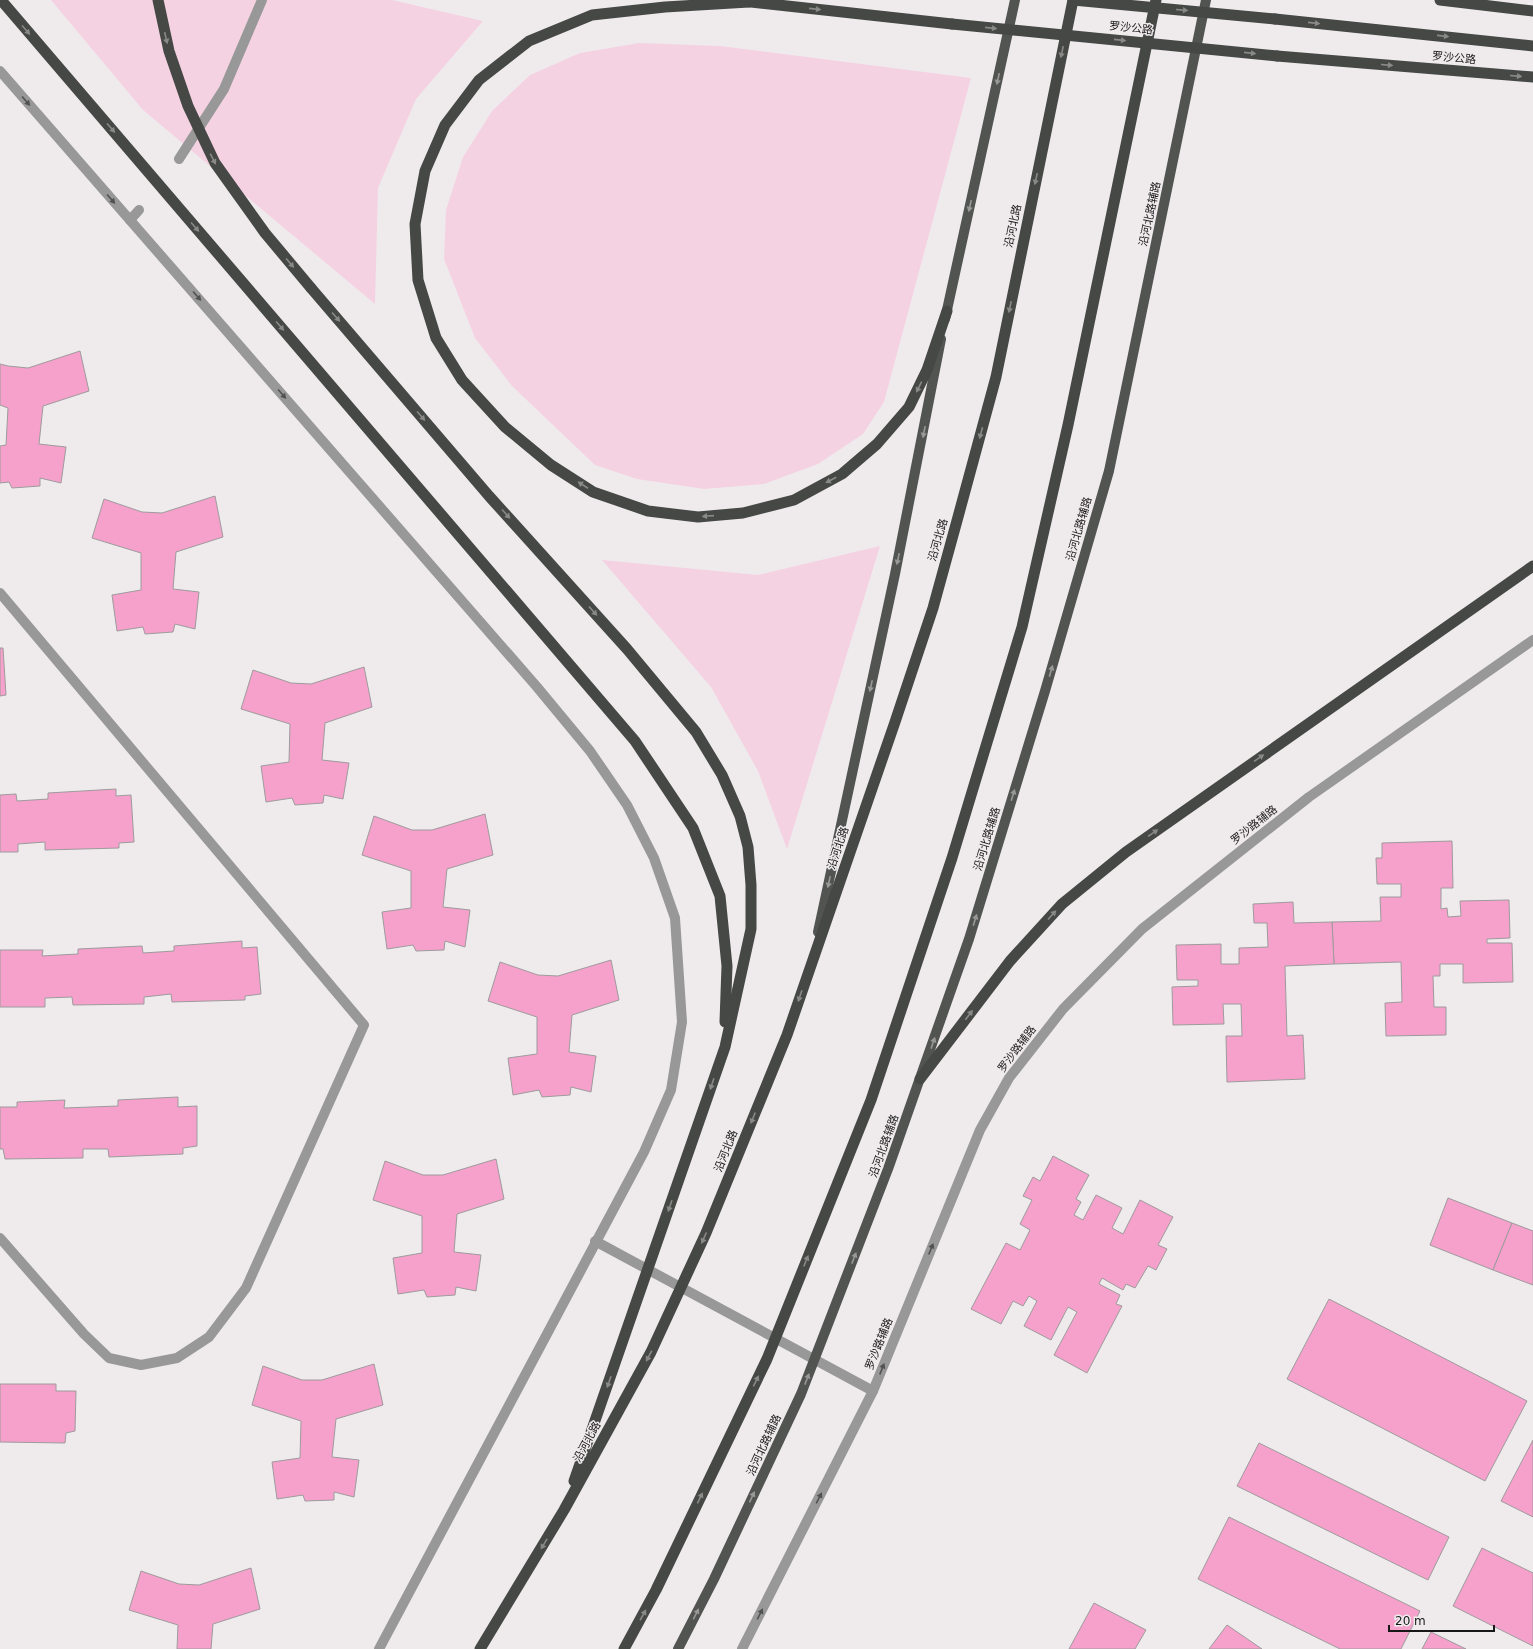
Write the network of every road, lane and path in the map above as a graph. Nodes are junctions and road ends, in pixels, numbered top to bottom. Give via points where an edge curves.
1 (1, 0) edge
2 (158, 0) edge
3 (262, 0) edge
4 (728, 0) edge
5 (1015, 0) edge
6 (1073, 0) edge
7 (1156, 0) edge
8 (1206, 0) edge
9 (1440, 0) edge
10 (749, 2) junction
11 (1533, 11) edge
12 (1533, 46) edge
13 (0, 71) edge
14 (1533, 77) edge
15 (179, 159) dead end
16 (139, 210) dead end
17 (130, 220) junction
18 (947, 311) junction
19 (1533, 566) edge
20 (0, 593) edge
21 (1533, 640) edge
22 (812, 960) junction
23 (725, 1047) junction
24 (920, 1079) junction
25 (1, 1240) edge
26 (595, 1241) junction
27 (872, 1391) junction
28 (564, 1510) junction
29 (379, 1649) edge
30 (480, 1649) edge
31 (624, 1649) edge
32 (678, 1649) edge
33 (742, 1649) edge

1 -> 23 highway via 635,741 693,828 720,896 727,966
2 -> 23 highway, bridge via 169,52 188,106 215,163 265,233 489,496 632,655 696,732 722,775 740,816 748,847 751,885 751,929
3 - 15 street via 224,89
4 - 10 highway, 罗沙公路
5 -> 18 main road
6 -> 12 highway, bridge
6 -> 22 highway, 沿河北路 via 996,377 932,608 898,715
31 -> 7 highway via 656,1590 767,1359 871,1100 952,858 1022,627 1068,425
24 -> 8 main road, 沿河北路辅路 via 969,938 1109,471
9 - 11 highway
10 -> 14 highway, 罗沙公路, bridge via 1278,56
18 -> 10 highway via 927,370 909,406 877,444 842,474 794,500 743,513 698,516 648,511 593,492 551,465 505,428 462,380 436,338 418,280 415,224 425,171 445,125 479,80 529,41 592,15
13 -> 17 street
16 - 17 street
17 -> 26 street via 532,680 590,750 627,805 654,858 675,918 682,1022 671,1090 644,1152
18 -> 22 main road via 895,574
24 -> 19 highway via 1010,961 1062,904 1126,852
20 - 25 street via 364,1025 246,1288 209,1337 177,1358 140,1365 109,1358 84,1334
27 -> 21 street, 罗沙路辅路 via 980,1130 1009,1078 1063,1009 1142,929 1309,796
22 -> 28 highway, 沿河北路 via 787,1035 706,1233 651,1352
23 -> 28 highway
32 -> 24 main road, 沿河北路辅路 via 714,1579 801,1394
26 - 27 street
26 - 29 street
33 -> 27 street, 罗沙路辅路
28 -> 30 highway, 沿河北路

